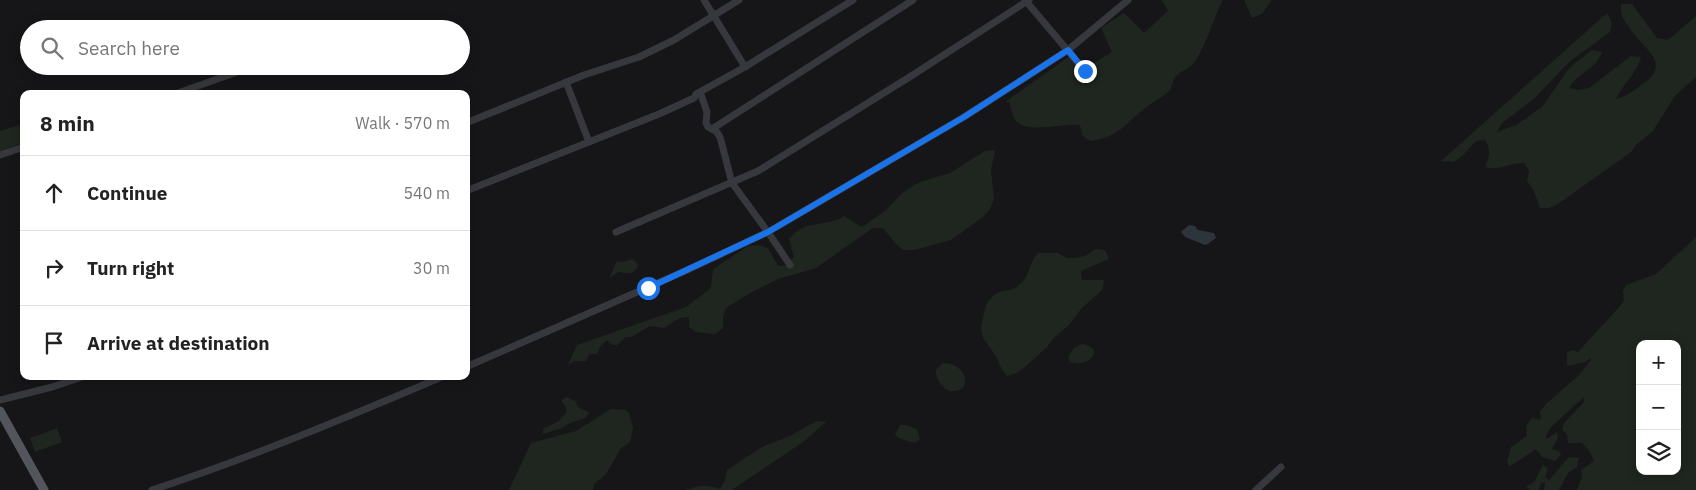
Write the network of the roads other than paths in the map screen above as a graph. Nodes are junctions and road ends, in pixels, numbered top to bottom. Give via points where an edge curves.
1 (704, 0) edge
2 (739, 0) edge
3 (853, 0) edge
4 (913, 0) edge
5 (1128, 0) edge
6 (1027, 1) edge
7 (713, 16) junction
8 (1068, 50) junction
9 (745, 67) junction
10 (1085, 71) dead end
11 (229, 75) edge
12 (566, 82) junction
13 (187, 90) edge
14 (698, 93) junction
15 (470, 121) edge
16 (712, 129) junction
17 (588, 140) junction
18 (20, 148) edge
19 (0, 155) edge
20 (732, 183) junction
21 (470, 185) edge
22 (470, 189) edge
23 (616, 232) dead end
24 (768, 232) junction
25 (790, 265) dead end
26 (470, 365) edge
27 (74, 380) edge
28 (434, 380) edge
29 (0, 400) edge
30 (0, 410) edge
31 (1281, 467) dead end
32 (44, 490) edge
33 (152, 490) edge
34 (1256, 490) edge

1 - 7 street
2 - 7 street
3 - 9 street
4 - 16 street
5 - 8 street
6 - 8 street
6 - 20 street via 758,171
7 - 9 street
7 - 12 street via 639,57
8 - 10 street
8 - 24 street via 964,117
9 - 14 street
11 - 13 street
12 - 15 street
12 - 17 street
14 - 16 street via 707,112 706,123
14 - 17 street via 694,98 659,114
16 - 20 street via 720,137
17 - 21 street
17 - 22 street
18 - 19 street
20 - 23 street
20 - 24 street
24 - 25 street
24 - 26 street via 685,272
27 - 29 street
28 - 33 street via 315,430
30 - 32 main road
31 - 34 street

